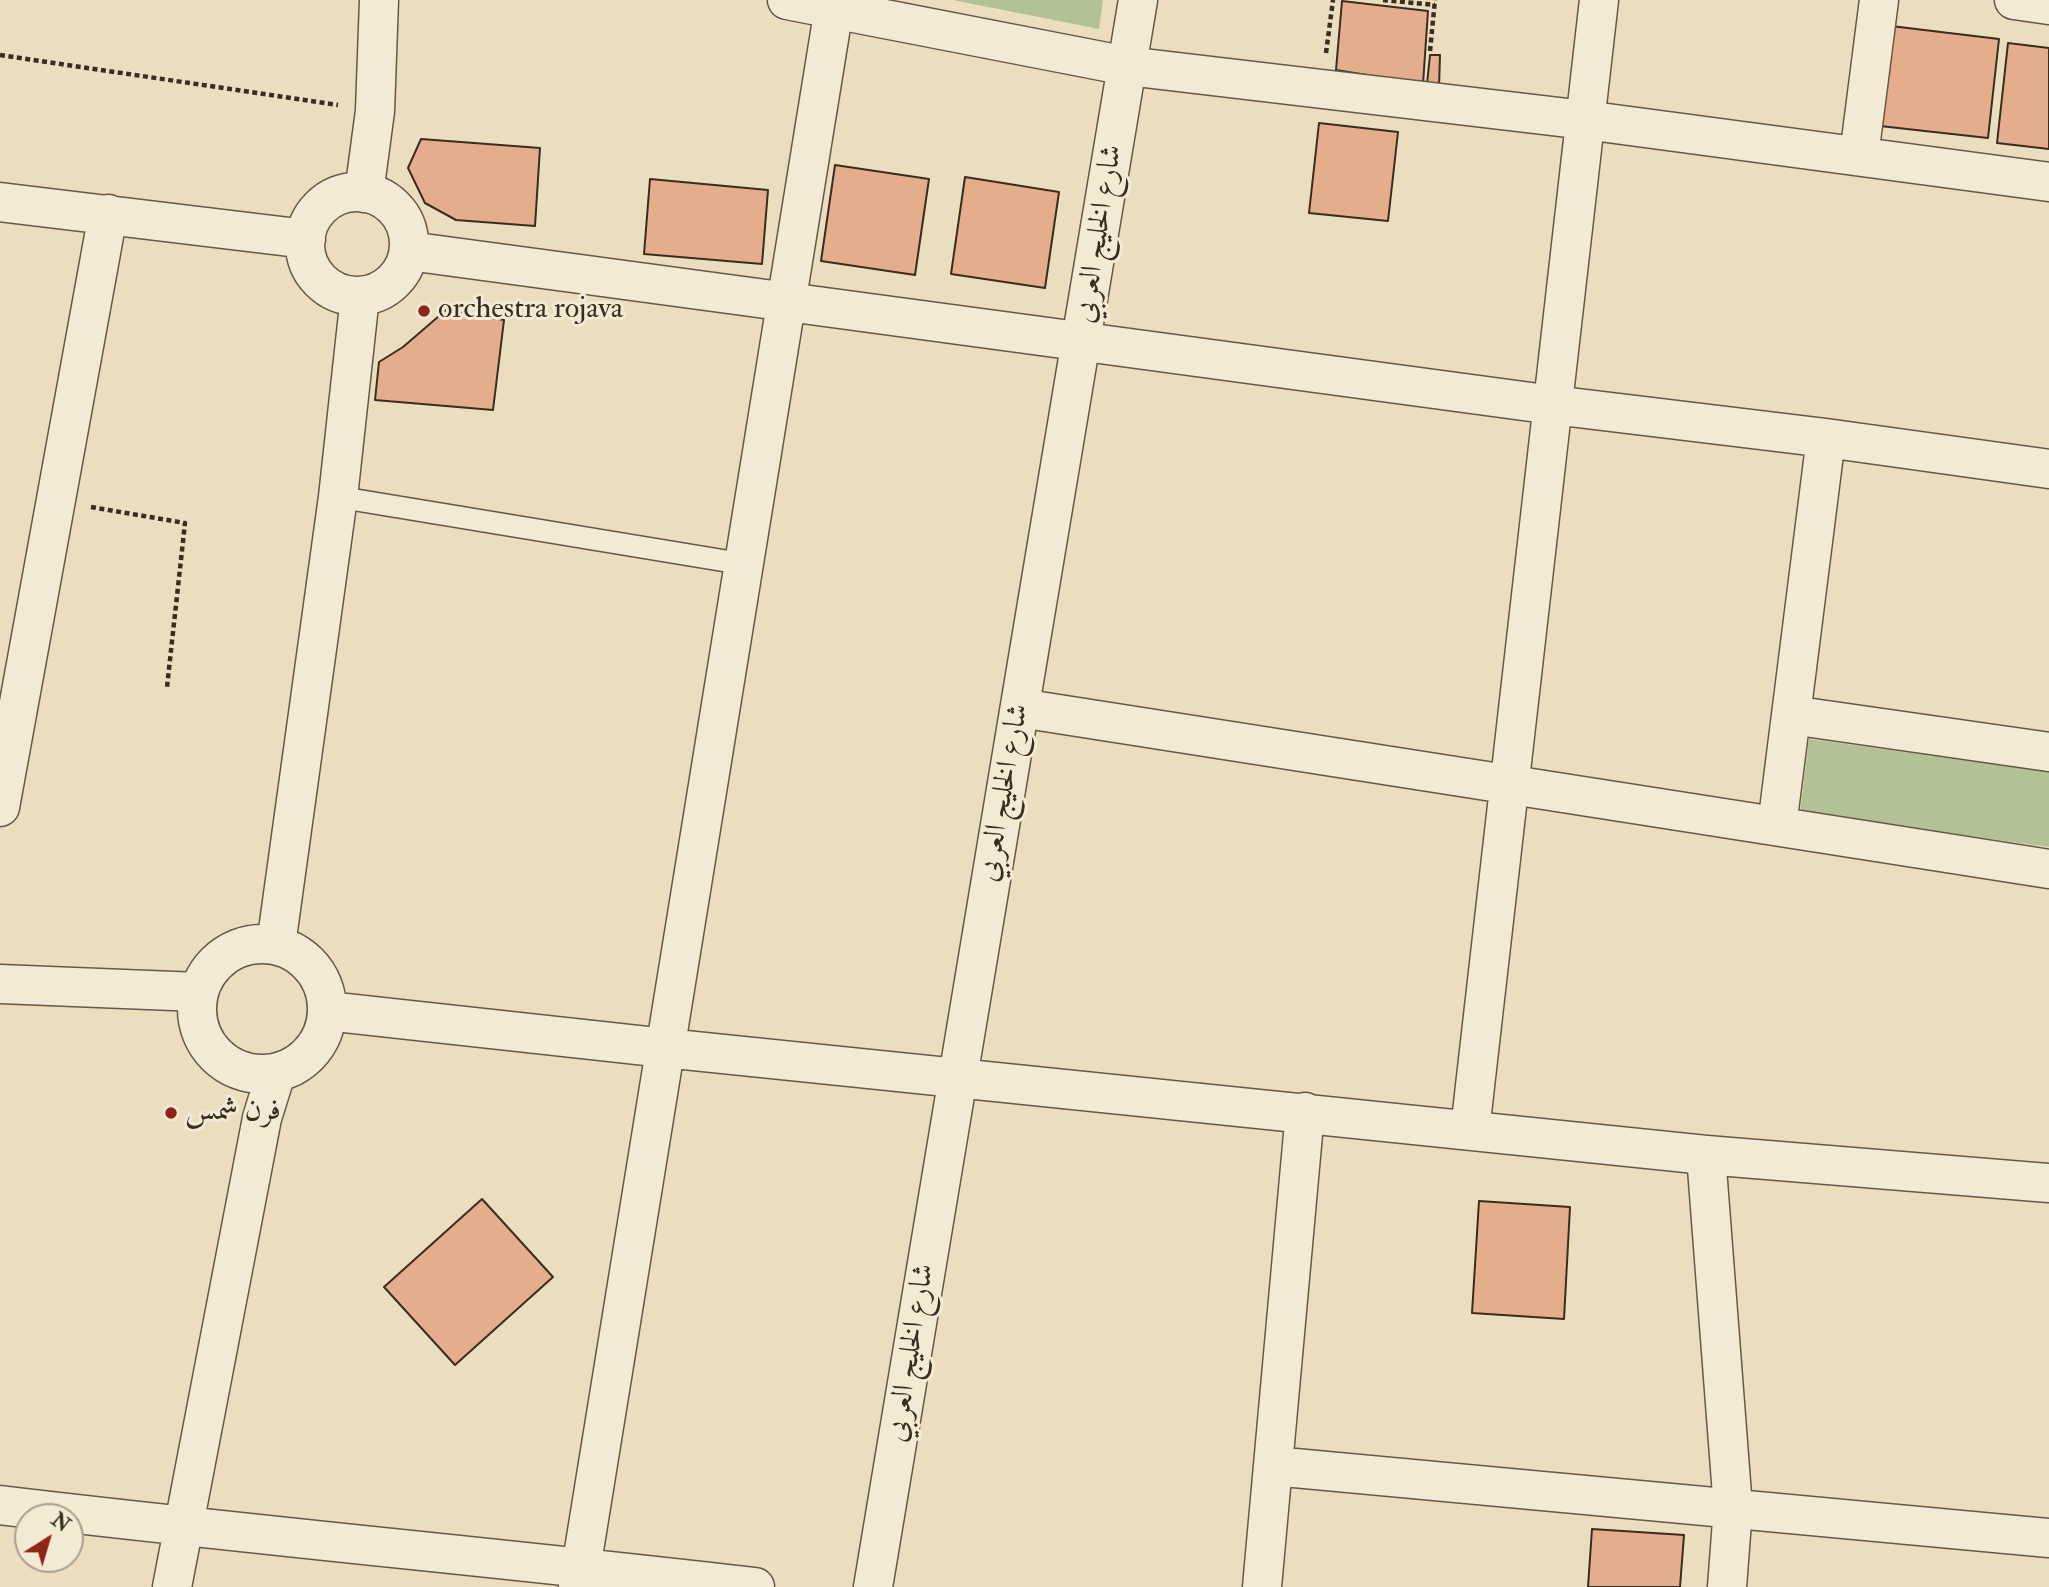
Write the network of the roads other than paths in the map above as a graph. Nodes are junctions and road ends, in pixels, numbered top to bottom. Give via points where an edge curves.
1 (379, 0) edge
2 (787, 0) edge
3 (1138, 0) edge
4 (1599, 0) edge
5 (1879, 0) edge
6 (2014, 0) edge
7 (2049, 5) edge
8 (834, 8) junction
9 (1128, 66) junction
10 (1586, 120) junction
11 (1859, 156) junction
12 (2049, 182) edge
13 (363, 193) junction
14 (0, 202) edge
15 (108, 214) junction
16 (306, 239) junction
17 (409, 251) junction
18 (360, 296) junction
19 (786, 303) junction
20 (1083, 341) junction
21 (1553, 405) junction
22 (1826, 438) junction
23 (2049, 469) edge
24 (338, 498) junction
25 (744, 564) junction
26 (1020, 708) junction
27 (1791, 715) junction
28 (2049, 752) edge
29 (1510, 785) junction
30 (0, 807) edge
31 (1777, 826) junction
32 (2049, 869) edge
33 (276, 945) junction
34 (0, 984) edge
35 (198, 992) junction
36 (327, 1012) junction
37 (665, 1048) junction
38 (276, 1073) junction
39 (957, 1078) junction
40 (1305, 1112) junction
41 (1470, 1130) junction
42 (1706, 1155) junction
43 (2049, 1183) edge
44 (1273, 1466) junction
45 (0, 1505) edge
46 (1733, 1508) junction
47 (184, 1527) junction
48 (2049, 1538) edge
49 (580, 1577) edge
50 (173, 1587) edge
51 (755, 1587) edge
52 (873, 1587) edge
53 (1262, 1587) edge
54 (1727, 1587) edge

1 - 13 street via 375,111
2 - 8 street
3 - 9 street, شارع الخليج العربي
4 - 10 street
5 - 11 street
6 - 7 street
8 - 9 street
8 - 19 street
9 - 10 street
9 - 20 street, شارع الخليج العربي
10 - 11 street
10 - 21 street
11 - 12 street
13 - 16 street via 339,195 324,203 314,215
13 - 17 street via 386,201 398,212 406,226
14 - 15 street
15 - 16 street
15 - 30 street
16 - 18 street via 308,262 317,276 343,294
17 - 18 street via 390,285
17 - 19 street
18 - 24 street
19 - 20 street
19 - 25 street
20 - 21 street
20 - 26 street, شارع الخليج العربي
21 - 22 street
21 - 29 street
22 - 23 street
22 - 27 street
24 - 25 lane
24 - 33 street
25 - 37 street
26 - 29 street
26 - 39 street, شارع الخليج العربي
27 - 28 street
27 - 31 street
29 - 31 street
29 - 41 street
31 - 32 street
33 - 35 street via 237,948 206,974
33 - 36 street via 310,964 321,980
34 - 35 street
35 - 38 street via 202,1036 215,1054 233,1068 254,1074
36 - 37 street
36 - 38 street via 321,1037 310,1054
37 - 39 street
37 - 49 street
38 - 47 street via 262,1118
39 - 40 street
39 - 52 street, شارع الخليج العربي
40 - 41 street
40 - 44 street
41 - 42 street
42 - 43 street
42 - 46 street
44 - 46 street
44 - 53 street
45 - 47 street
46 - 48 street
46 - 54 street
47 - 49 street
47 - 50 street
49 - 51 street

